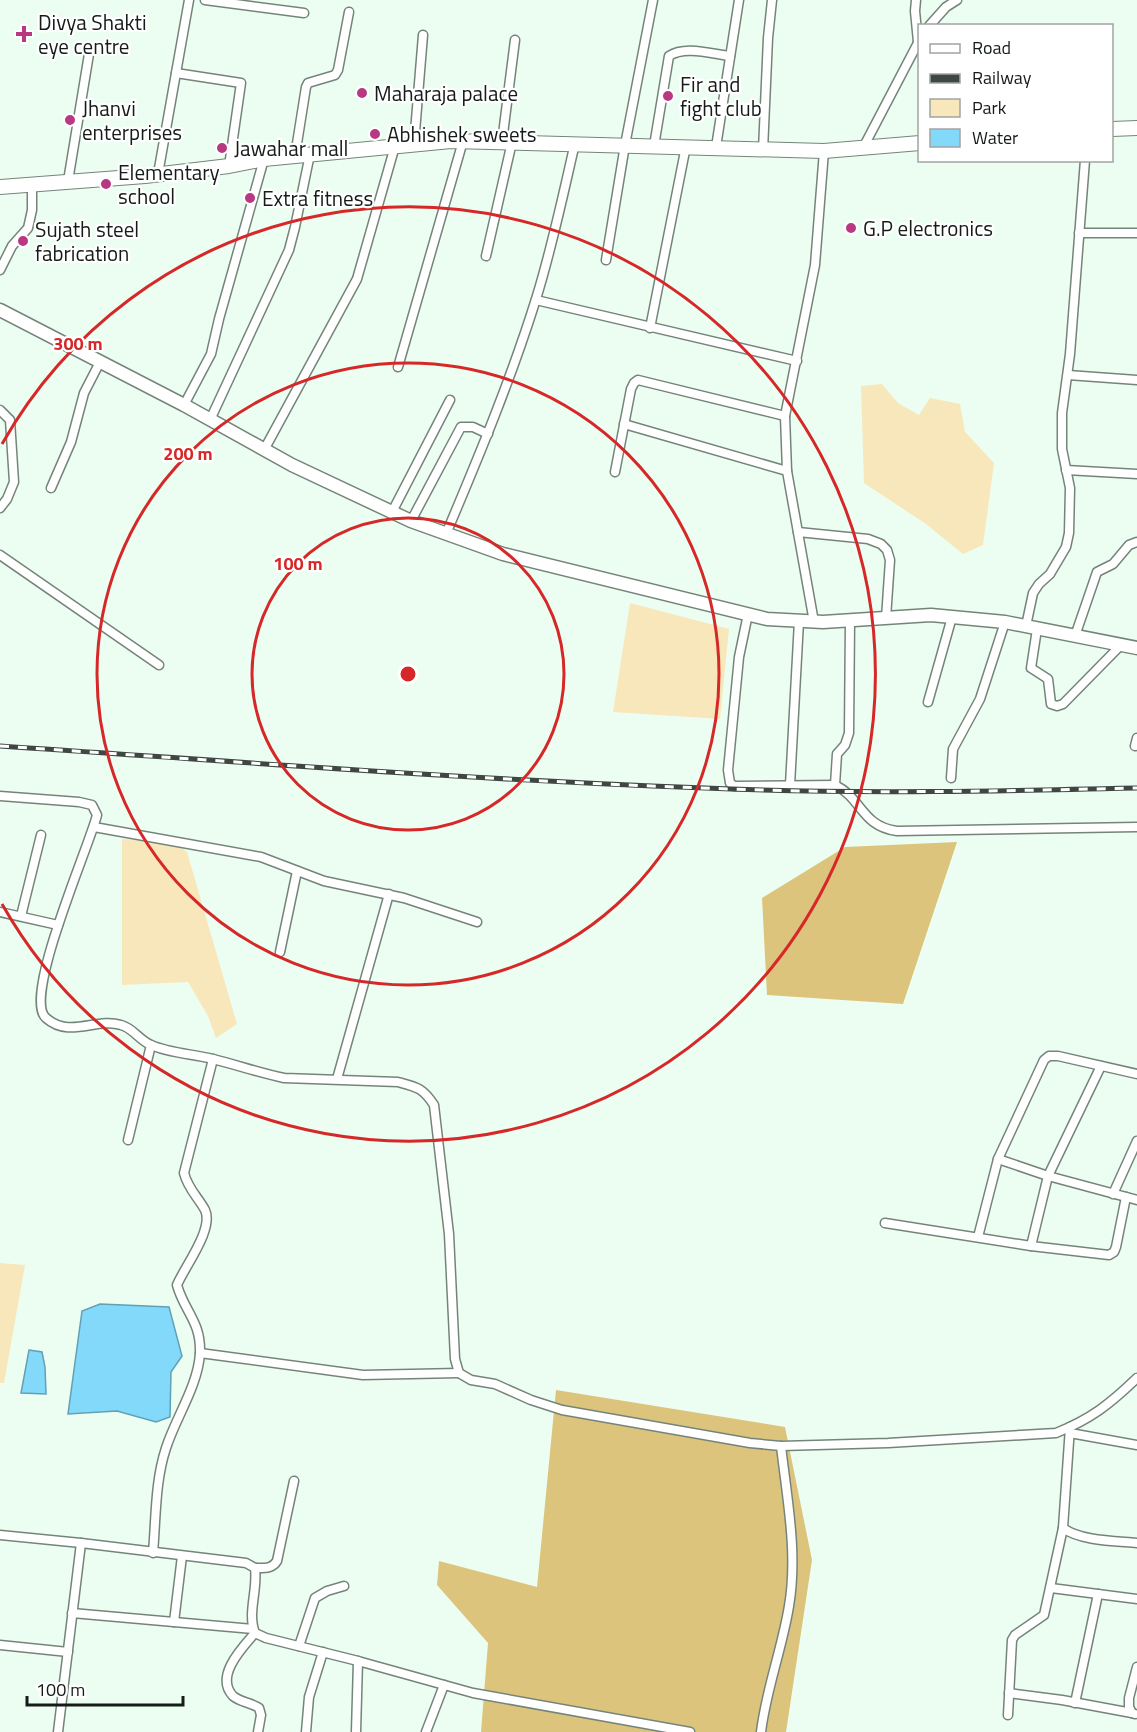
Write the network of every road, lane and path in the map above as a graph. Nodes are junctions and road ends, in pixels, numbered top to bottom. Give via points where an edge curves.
1 (189, 0) edge
2 (205, 0) edge
3 (653, 0) edge
4 (739, 0) edge
5 (772, 0) edge
6 (916, 0) edge
7 (957, 0) edge
8 (350, 12) dead end
9 (304, 13) dead end
10 (931, 24) edge
11 (918, 33) edge
12 (423, 35) dead end
13 (515, 40) dead end
14 (918, 42) edge
15 (89, 54) dead end
16 (730, 56) junction
17 (176, 74) junction
18 (1137, 128) edge
19 (1113, 129) edge
20 (463, 141) junction
21 (507, 142) junction
22 (918, 142) edge
23 (575, 143) junction
24 (414, 144) junction
25 (625, 145) junction
26 (395, 146) junction
27 (654, 146) junction
28 (686, 146) junction
29 (864, 146) junction
30 (716, 147) junction
31 (763, 150) junction
32 (824, 151) junction
33 (310, 154) junction
34 (295, 156) junction
35 (264, 159) junction
36 (1084, 162) edge
37 (229, 166) junction
38 (158, 174) junction
39 (68, 181) junction
40 (32, 184) junction
41 (0, 187) edge
42 (1079, 233) junction
43 (1137, 233) edge
44 (486, 256) dead end
45 (606, 260) dead end
46 (0, 270) edge
47 (536, 300) junction
48 (1, 313) edge
49 (650, 328) junction
50 (796, 361) junction
51 (100, 362) junction
52 (398, 367) dead end
53 (1068, 375) junction
54 (1137, 380) edge
55 (450, 400) dead end
56 (184, 405) junction
57 (0, 410) edge
58 (785, 416) junction
59 (210, 420) junction
60 (624, 424) junction
61 (488, 434) junction
62 (264, 450) junction
63 (1066, 470) junction
64 (615, 471) dead end
65 (787, 471) junction
66 (1137, 474) edge
67 (51, 488) dead end
68 (0, 508) edge
69 (392, 512) junction
70 (411, 521) junction
71 (798, 532) junction
72 (447, 534) junction
73 (1137, 542) edge
74 (0, 555) edge
75 (748, 614) junction
76 (952, 617) junction
77 (886, 618) junction
78 (850, 620) junction
79 (799, 621) junction
80 (814, 622) junction
81 (1005, 622) junction
82 (1032, 627) junction
83 (1075, 636) junction
84 (1121, 645) junction
85 (1137, 648) edge
86 (159, 665) dead end
87 (928, 702) dead end
88 (951, 778) dead end
89 (790, 784) junction
90 (836, 785) junction
91 (0, 796) edge
92 (94, 827) junction
93 (1137, 827) edge
94 (41, 835) dead end
95 (297, 871) junction
96 (389, 894) junction
97 (0, 912) edge
98 (21, 916) junction
99 (477, 922) dead end
100 (57, 925) junction
101 (280, 952) dead end
102 (151, 1046) junction
103 (213, 1059) junction
104 (1101, 1066) junction
105 (1137, 1074) edge
106 (337, 1079) junction
107 (128, 1140) dead end
108 (1137, 1141) edge
109 (998, 1160) junction
110 (1048, 1176) junction
111 (1113, 1194) junction
112 (1126, 1197) junction
113 (1137, 1200) edge
114 (885, 1223) dead end
115 (978, 1237) junction
116 (1031, 1246) junction
117 (200, 1353) junction
118 (459, 1373) junction
119 (1137, 1378) edge
120 (1070, 1430) junction
121 (1137, 1445) edge
122 (781, 1446) junction
123 (294, 1480) dead end
124 (1063, 1528) junction
125 (0, 1535) edge
126 (81, 1543) junction
127 (1137, 1543) edge
128 (153, 1553) junction
129 (182, 1556) junction
130 (255, 1568) junction
131 (344, 1586) dead end
132 (1051, 1588) junction
133 (1098, 1594) junction
134 (1137, 1599) edge
135 (72, 1613) junction
136 (174, 1622) junction
137 (254, 1631) junction
138 (0, 1645) edge
139 (299, 1646) junction
140 (68, 1652) junction
141 (323, 1652) junction
142 (358, 1661) junction
143 (1137, 1668) edge
144 (444, 1685) junction
145 (1009, 1694) junction
146 (1075, 1702) junction
147 (1135, 1714) edge
148 (1008, 1715) dead end
149 (58, 1732) edge
150 (258, 1732) edge
151 (306, 1732) edge
152 (356, 1732) edge
153 (426, 1732) edge
154 (690, 1732) edge
155 (761, 1732) edge

1 - 17 street
2 - 9 street
3 - 25 street
4 - 16 street
5 - 31 street
6 - 11 street
7 - 10 street
8 - 34 street via 338,70 335,75 306,87
12 - 24 street
13 - 21 street
14 - 29 street
15 - 39 street
16 - 27 street via 684,50 669,56
16 - 30 street
17 - 37 street via 241,83
17 - 38 street
18 - 19 main road
20 - 21 main road
20 - 24 main road
20 - 52 street
21 - 23 main road
21 - 44 street
22 - 29 main road
23 - 25 main road
23 - 47 street
24 - 26 main road
25 - 27 main road
25 - 45 street
26 - 33 main road
26 - 62 street via 357,279
27 - 28 main road
28 - 30 main road
28 - 49 street
29 - 32 main road
30 - 31 main road
31 - 32 main road
32 - 50 street via 815,265
33 - 34 main road
33 - 59 street via 289,250
34 - 35 main road
35 - 37 main road
35 - 56 street via 212,354
36 - 42 street
37 - 38 main road
38 - 39 main road
39 - 40 main road
40 - 41 main road
40 - 46 street via 28,228 12,246
42 - 43 street
42 - 53 street
47 - 49 street
47 - 61 street
48 - 51 main road
49 - 50 street
50 - 58 street
51 - 56 main road
51 - 67 street via 84,393
53 - 54 street
53 - 63 street via 1062,428
55 - 69 street
56 - 59 main road
57 - 68 street via 10,420 15,473 12,489
58 - 60 street via 638,380 631,389
58 - 65 street
59 - 62 main road
60 - 64 street
60 - 65 street
61 - 70 street via 461,427
61 - 72 street
62 - 69 main road
63 - 66 street
63 - 82 street via 1071,510 1066,547 1033,593
65 - 71 street
69 - 70 main road
70 - 72 main road
71 - 77 street via 868,539 881,544 890,560
71 - 80 street
72 - 75 main road via 503,554
73 - 83 street via 1129,545 1113,564 1097,572
74 - 86 street
75 - 79 main road
75 - 89 street via 739,657 730,783
76 - 77 main road
76 - 81 main road
76 - 87 street
77 - 78 main road
78 - 80 main road
78 - 90 street via 849,733 837,754
79 - 80 main road
79 - 89 street
81 - 82 main road
81 - 88 street via 980,699 953,749
82 - 83 main road
82 - 84 street via 1031,668 1048,679 1050,700 1058,706
83 - 84 main road
84 - 85 main road
89 - 90 street
90 - 93 street via 845,790 861,811 885,829 897,831
91 - 92 street via 92,805 97,815
92 - 95 street via 261,857
92 - 100 street
94 - 98 street
95 - 96 street via 337,885
95 - 101 street
96 - 99 street
96 - 106 street
97 - 98 street
98 - 100 street
100 - 102 street via 41,990 41,1012 47,1019 75,1029 104,1023 129,1027
102 - 103 street
102 - 107 street
103 - 106 street via 284,1078
103 - 117 street via 184,1173 187,1185 206,1212 207,1223 177,1285 195,1319
104 - 105 street
104 - 109 street via 1058,1056 1044,1060
104 - 110 street
106 - 118 street via 413,1086 426,1092 434,1105
108 - 111 street
109 - 110 street
109 - 115 street
110 - 111 street
110 - 116 street
111 - 112 street
112 - 113 street
112 - 116 street via 1116,1247 1110,1255
114 - 115 street
115 - 116 street
117 - 118 street via 363,1375
117 - 128 street via 197,1371 162,1462
118 - 122 street via 562,1410
119 - 120 street
120 - 121 street
120 - 122 street via 1028,1436
120 - 124 street
122 - 155 street via 793,1558 792,1584
123 - 130 street via 277,1561 269,1568
124 - 127 street via 1081,1536
124 - 132 street
125 - 126 street
126 - 128 street
126 - 135 street
128 - 129 street
129 - 130 street via 246,1563
129 - 136 street
130 - 137 street via 251,1623
131 - 139 street via 315,1598
132 - 133 street
132 - 145 street via 1044,1615 1012,1640
133 - 134 street
133 - 146 street
135 - 136 street
135 - 140 street
136 - 137 street
137 - 139 street
137 - 150 street via 232,1661 228,1678 235,1698 260,1708
138 - 140 street
139 - 141 street
140 - 149 street
141 - 142 street
141 - 151 street via 309,1697
142 - 144 street
142 - 152 street
143 - 147 street via 1129,1698 1129,1707
144 - 153 street
144 - 154 street via 497,1699
145 - 146 street
145 - 148 street
146 - 147 street

